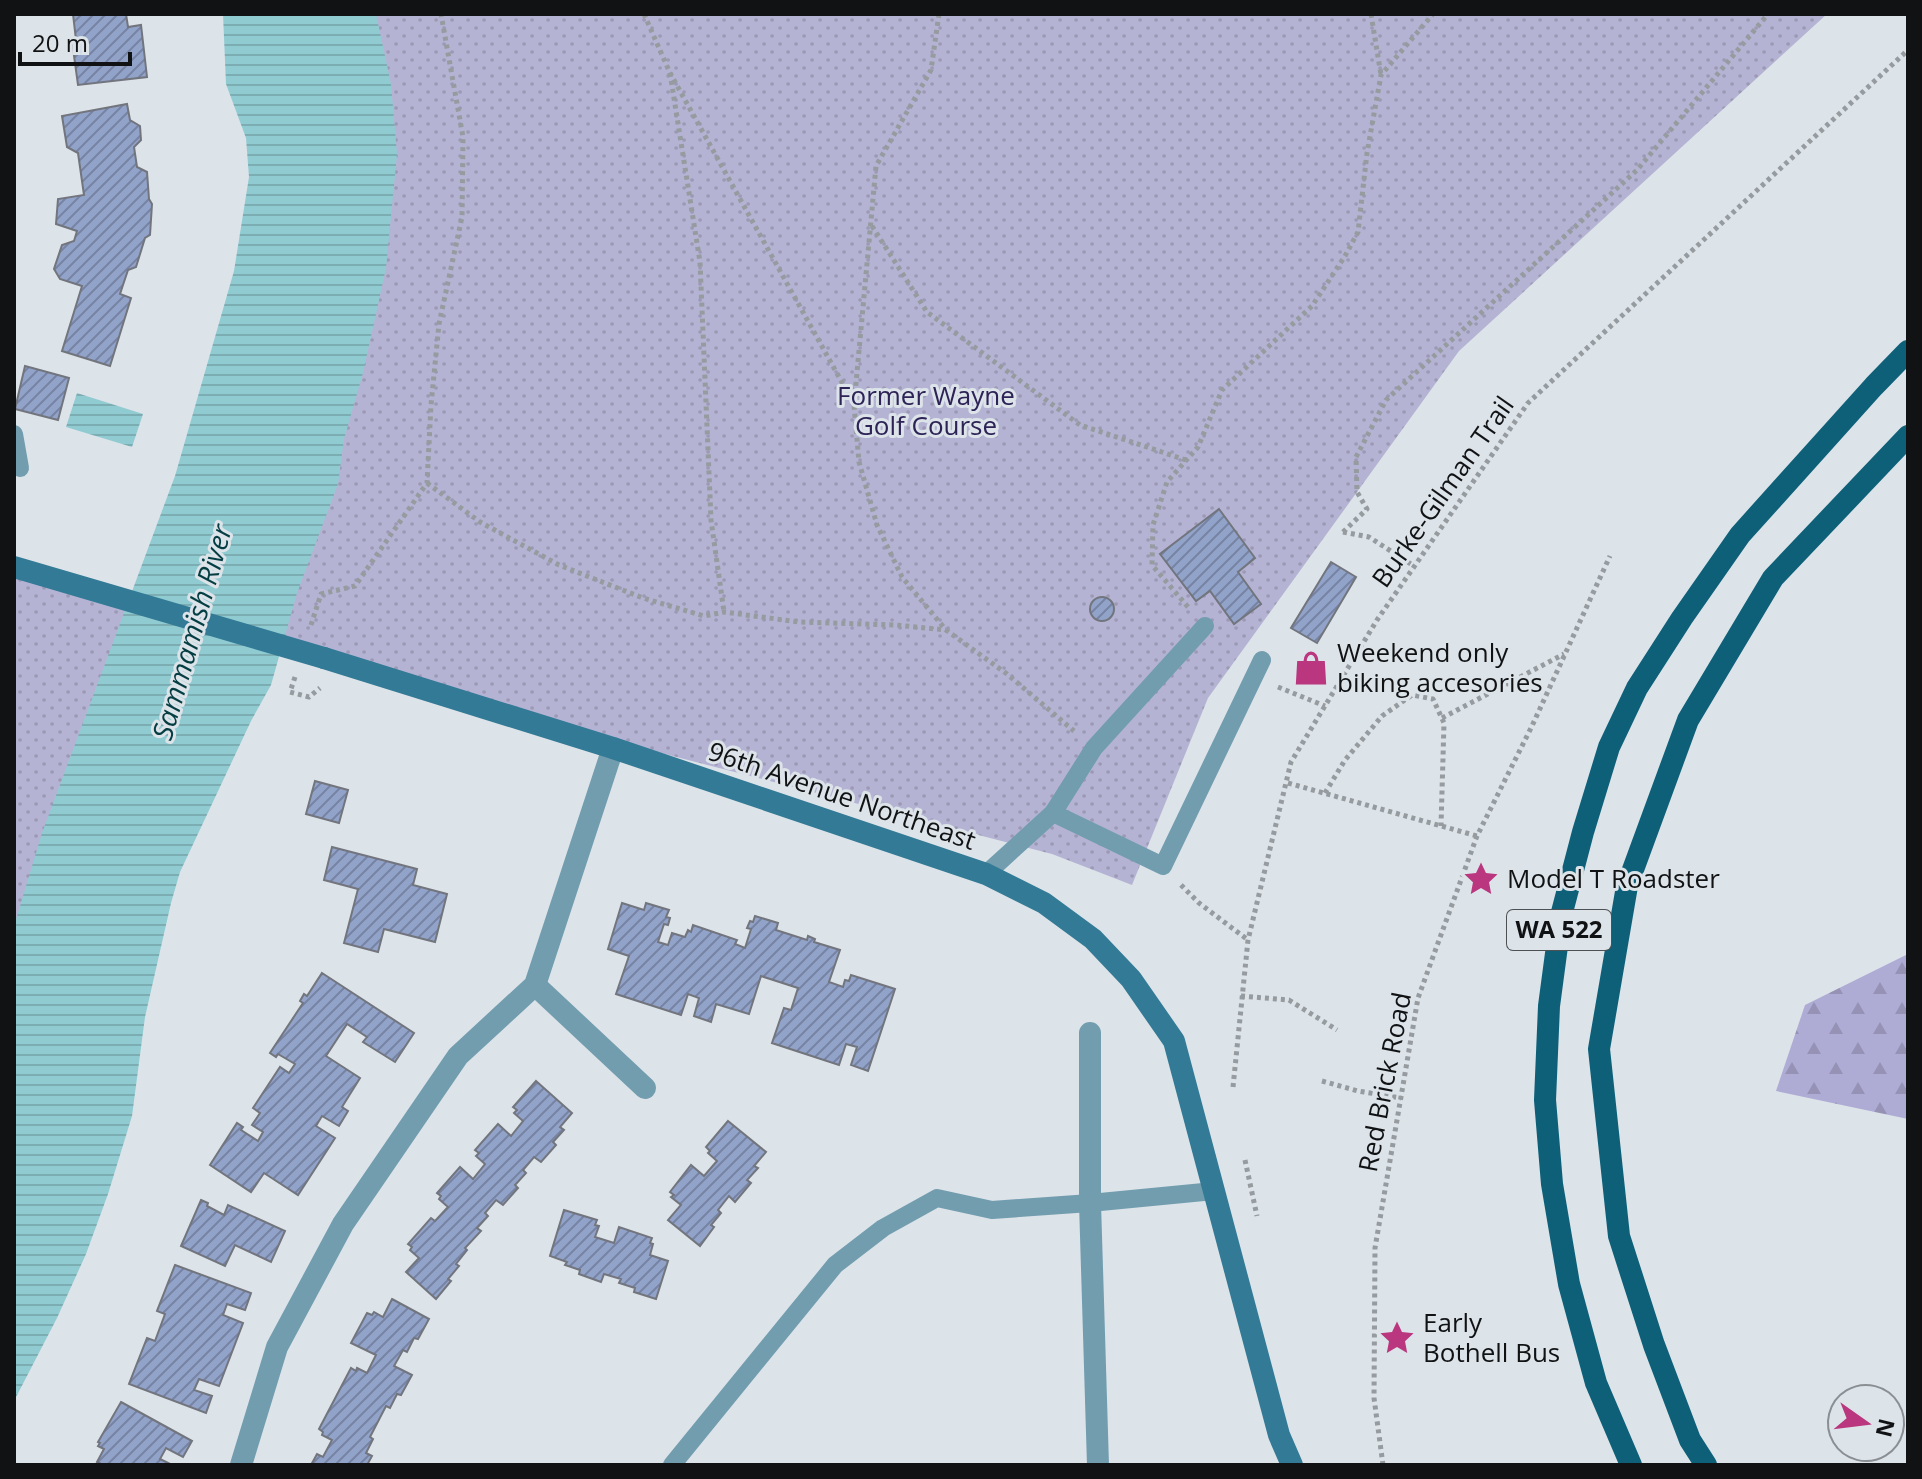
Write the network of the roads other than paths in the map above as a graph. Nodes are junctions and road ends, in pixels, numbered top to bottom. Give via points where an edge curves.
1 (1908, 351) edge
2 (14, 434) edge
3 (1908, 436) edge
4 (20, 468) dead end
5 (14, 567) edge
6 (1205, 626) road end
7 (1262, 660) dead end
8 (613, 748) junction
9 (1053, 813) junction
10 (986, 874) junction
11 (535, 985) junction
12 (1090, 1033) dead end
13 (645, 1088) dead end
14 (1214, 1191) junction
15 (1090, 1203) junction
16 (241, 1465) edge
17 (672, 1465) edge
18 (1098, 1465) edge
19 (1292, 1465) edge
20 (1631, 1465) edge
21 (1706, 1465) edge

1 - 20 main road, WA 522 via 1740,535 1637,688 1609,747 1561,916 1549,1006 1545,1100 1552,1184 1569,1284 1596,1383
2 - 4 lane
3 - 21 main road, WA 522 via 1773,578 1688,720 1627,886 1599,1049 1619,1236 1690,1440
5 - 8 main road, 96th Avenue Northeast, bridge
6 - 9 lane via 1094,748
7 - 9 lane via 1163,866
8 - 10 main road, 96th Avenue Northeast
8 - 11 street
9 - 10 lane
10 - 14 main road, 96th Avenue Northeast via 1044,903 1093,939 1131,979 1174,1041
11 - 13 street
11 - 16 street via 458,1056 343,1224 277,1347
12 - 15 street
14 - 15 lane
14 - 19 main road, 96th Avenue Northeast via 1279,1435
15 - 17 lane via 992,1210 937,1198 883,1228 835,1265
15 - 18 street

